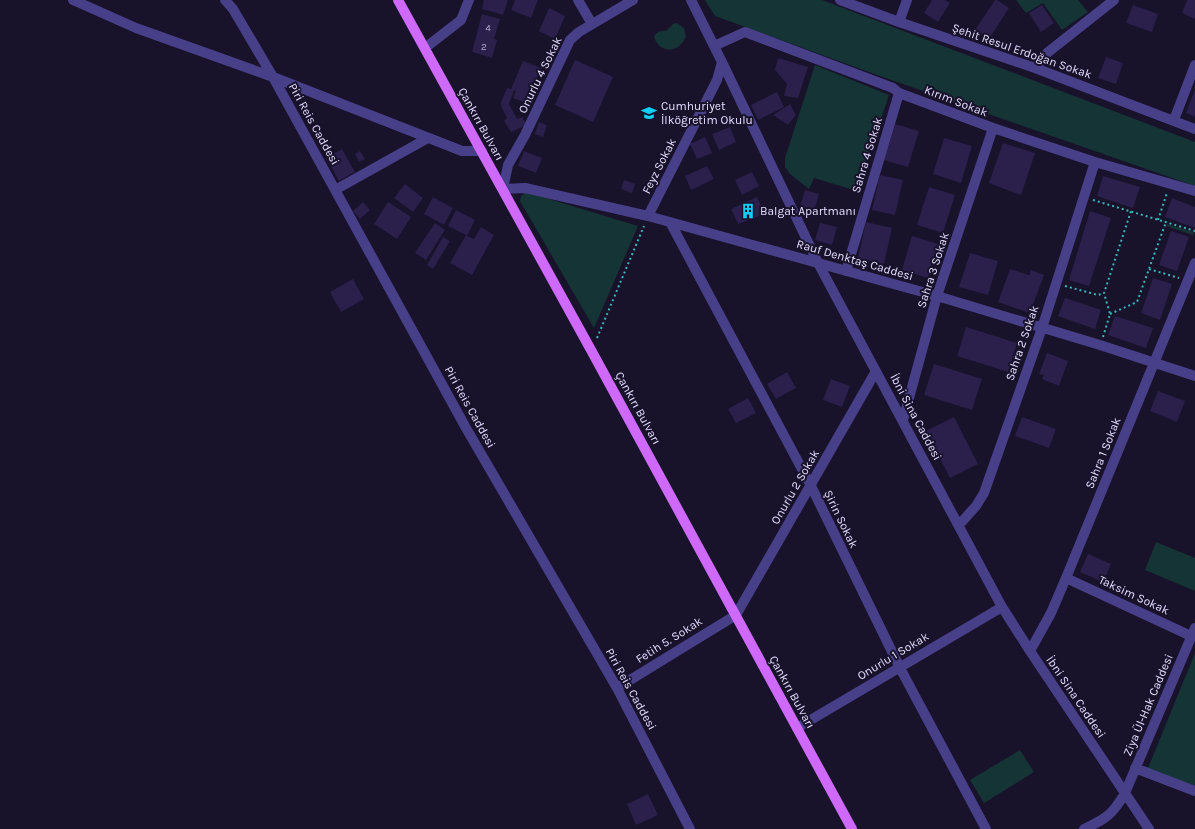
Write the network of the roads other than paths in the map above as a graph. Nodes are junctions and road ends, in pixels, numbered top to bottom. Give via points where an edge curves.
1 (73, 0) edge
2 (225, 0) edge
3 (398, 0) edge
4 (469, 0) edge
5 (578, 0) edge
6 (633, 0) edge
7 (691, 0) edge
8 (840, 0) edge
9 (907, 0) edge
10 (1114, 0) edge
11 (899, 22) junction
12 (592, 24) junction
13 (714, 46) junction
14 (425, 48) junction
15 (722, 62) junction
16 (1195, 65) edge
17 (1035, 68) junction
18 (273, 77) junction
19 (899, 93) junction
20 (1174, 120) junction
21 (993, 128) junction
22 (1195, 129) edge
23 (428, 138) junction
24 (482, 151) junction
25 (1095, 162) junction
26 (503, 189) junction
27 (335, 190) junction
28 (1195, 191) edge
29 (648, 216) junction
30 (670, 222) junction
31 (818, 263) junction
32 (1195, 263) edge
33 (846, 271) junction
34 (937, 296) junction
35 (1042, 328) junction
36 (1155, 363) junction
37 (876, 371) junction
38 (1195, 376) edge
39 (902, 420) junction
40 (811, 486) junction
41 (959, 524) junction
42 (1066, 578) junction
43 (1002, 607) junction
44 (736, 615) junction
45 (1193, 632) edge
46 (1030, 651) junction
47 (900, 668) junction
48 (617, 688) junction
49 (797, 728) junction
50 (1135, 768) junction
51 (1195, 791) edge
52 (1125, 792) junction
53 (690, 829) edge
54 (852, 829) edge
55 (986, 829) edge
56 (1084, 829) edge
57 (1149, 829) edge

1 - 18 street via 136,28
2 - 18 street, Piri Reis Caddesi via 234,9
3 - 14 main road, Çankırı Bulvarı
4 - 14 street via 460,20
5 - 12 street
6 - 12 street, Onurlu 4 Sokak
7 - 13 street, İbni Sina Caddesi
8 - 11 street, Şehit Resul Erdoğan Sokak
9 - 11 street
10 - 17 street via 1047,53
11 - 17 street, Şehit Resul Erdoğan Sokak
12 - 26 street, Onurlu 4 Sokak via 574,36 567,47 508,165
13 - 15 street, İbni Sina Caddesi
13 - 19 street, Kırım Sokak via 744,32 893,88
14 - 24 main road, Çankırı Bulvarı
15 - 29 street, Feyz Sokak via 717,80
15 - 31 street, İbni Sina Caddesi
16 - 20 street
17 - 20 street, Şehit Resul Erdoğan Sokak
18 - 23 street
18 - 27 street, Piri Reis Caddesi
19 - 21 street, Kırım Sokak
19 - 33 street, Sahra 4 Sokak
20 - 22 street, Şehit Resul Erdoğan Sokak
21 - 25 street, Kırım Sokak
21 - 34 street, Sahra 3 Sokak
23 - 24 street via 462,151
23 - 27 street
24 - 26 main road, Çankırı Bulvarı
25 - 28 street, Kırım Sokak
25 - 35 street, Sahra 2 Sokak
26 - 29 street, Rauf Denktaş Caddesi via 526,188
26 - 44 main road, Çankırı Bulvarı
27 - 48 street, Piri Reis Caddesi via 466,428
29 - 30 street, Rauf Denktaş Caddesi
30 - 31 street, Rauf Denktaş Caddesi
30 - 40 street, Şirin Sokak
31 - 33 street, Rauf Denktaş Caddesi
31 - 37 street, İbni Sina Caddesi
32 - 36 street, Sahra 1 Sokak
33 - 34 street, Rauf Denktaş Caddesi
34 - 35 street, Rauf Denktaş Caddesi
34 - 39 street, Sahra 3 Sokak
35 - 36 street, Rauf Denktaş Caddesi
35 - 41 street, Sahra 2 Sokak via 984,493
36 - 38 street, Rauf Denktaş Caddesi
36 - 42 street, Sahra 1 Sokak
37 - 39 street, İbni Sina Caddesi
37 - 40 street, Onurlu 2 Sokak
39 - 41 street, İbni Sina Caddesi
40 - 44 street, Onurlu 2 Sokak
40 - 47 street, Şirin Sokak
41 - 43 street, İbni Sina Caddesi
42 - 45 street, Taksim Sokak
42 - 46 street, Sahra 1 Sokak via 1051,613
43 - 46 street, İbni Sina Caddesi
43 - 47 street, Onurlu 1 Sokak
44 - 48 street, Fetih 5. Sokak
44 - 49 main road, Çankırı Bulvarı
45 - 50 street, Ziya Ül-Hak Caddesi
46 - 52 street, İbni Sina Caddesi
47 - 49 street, Onurlu 1 Sokak
47 - 55 street, Şirin Sokak
48 - 53 street, Piri Reis Caddesi
49 - 54 main road, Çankırı Bulvarı
50 - 51 street
50 - 52 street, Ziya Ül-Hak Caddesi
52 - 56 street, Ziya Ül-Hak Caddesi via 1112,812
52 - 57 street, İbni Sina Caddesi

